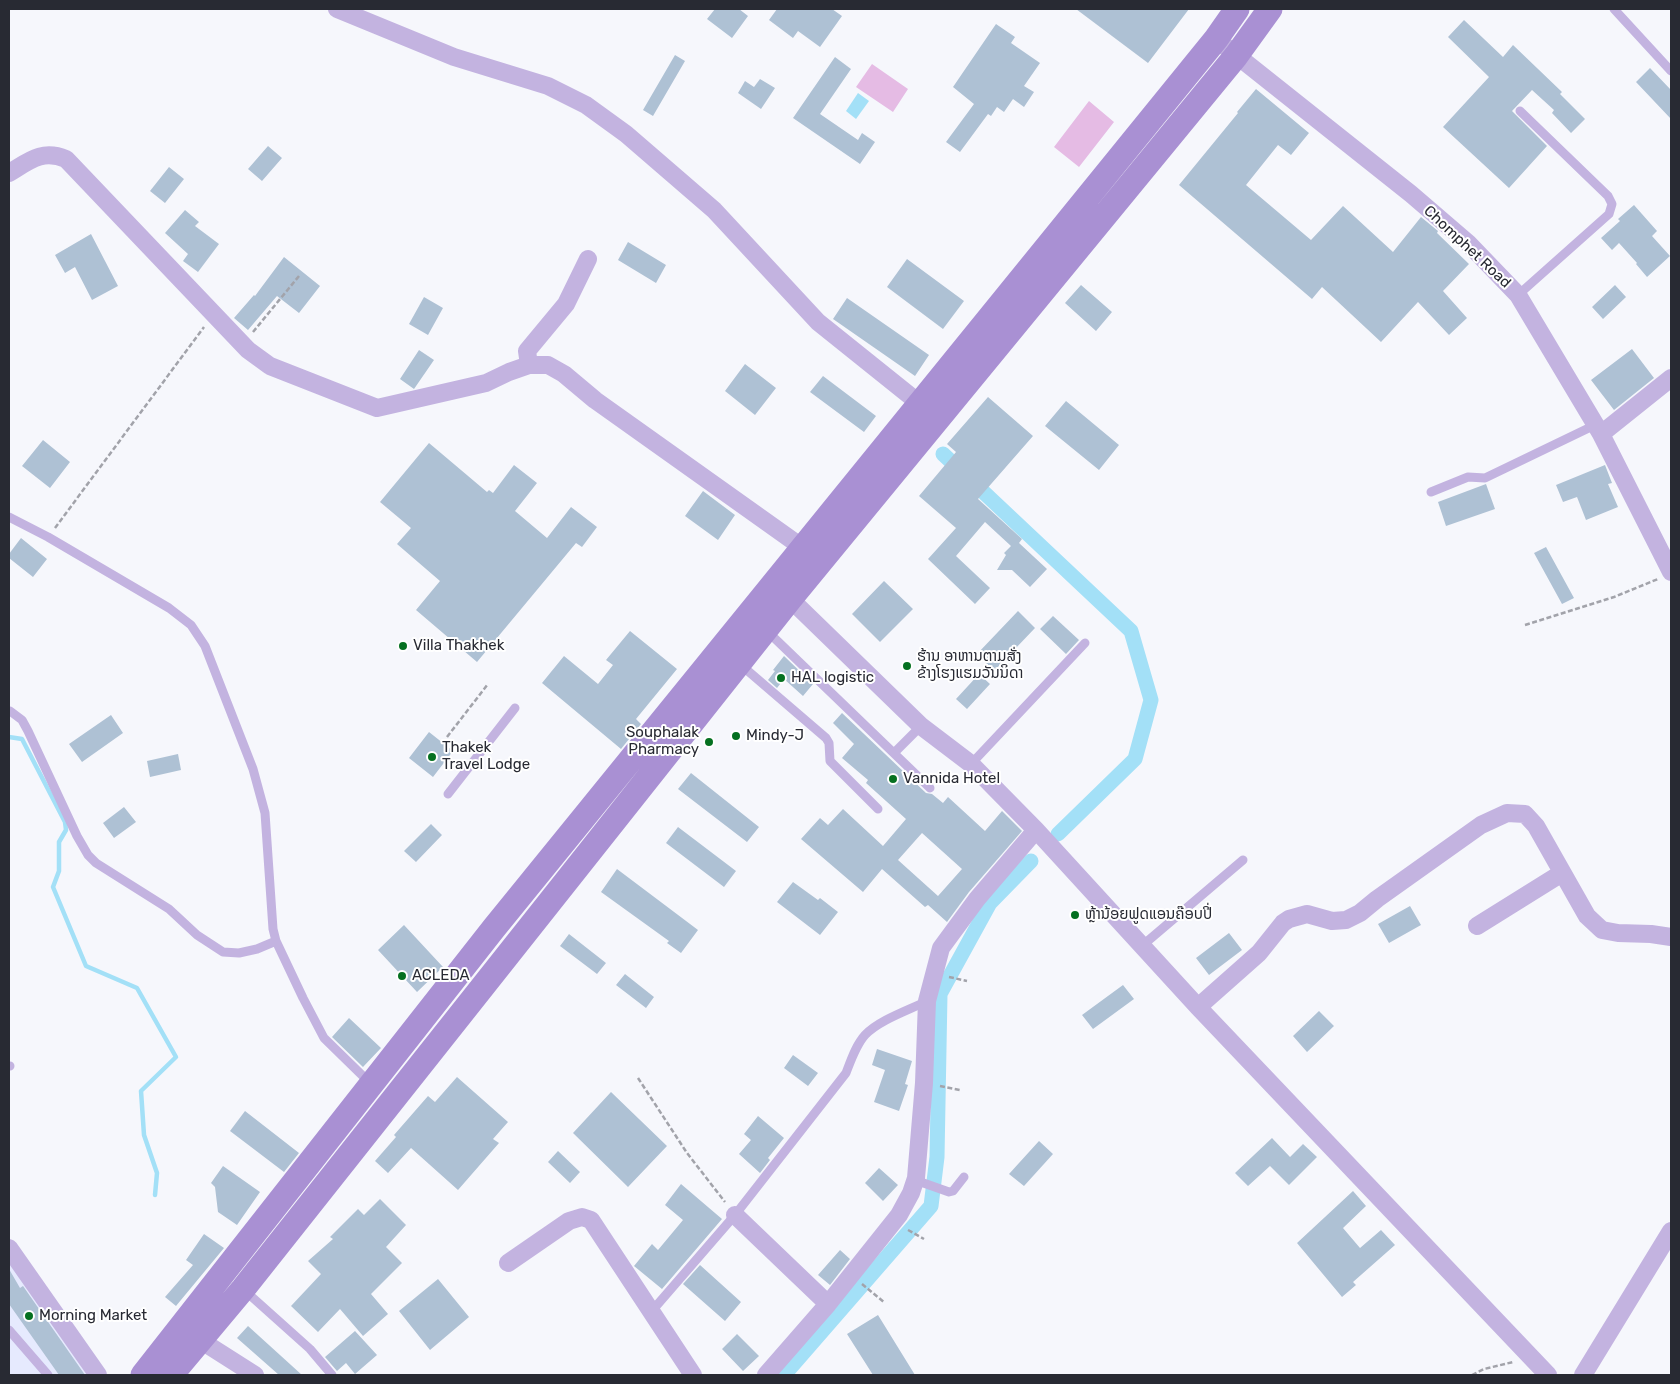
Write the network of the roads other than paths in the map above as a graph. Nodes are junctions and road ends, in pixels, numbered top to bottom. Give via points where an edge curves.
1 (336, 9) edge
2 (1238, 9) edge
3 (1270, 9) edge
4 (1614, 9) edge
5 (1216, 39) junction
6 (1236, 56) junction
7 (1671, 71) edge
8 (1520, 110) dead end
9 (9, 173) edge
10 (588, 260) dead end
11 (1518, 295) junction
12 (529, 365) junction
13 (1671, 378) edge
14 (919, 403) junction
15 (1598, 430) junction
16 (1431, 492) dead end
17 (9, 517) edge
18 (803, 548) junction
19 (1667, 574) edge
20 (782, 591) junction
21 (766, 630) junction
22 (1085, 643) dead end
23 (739, 663) junction
24 (515, 708) dead end
25 (10, 711) edge
26 (921, 726) junction
27 (894, 753) junction
28 (972, 764) junction
29 (930, 788) dead end
30 (448, 794) dead end
31 (878, 809) dead end
32 (1036, 830) junction
33 (1243, 860) dead end
34 (1562, 873) junction
35 (1477, 926) dead end
36 (1671, 937) edge
37 (276, 940) junction
38 (1143, 945) junction
39 (927, 1001) junction
40 (1198, 1007) junction
41 (372, 1085) junction
42 (964, 1177) dead end
43 (915, 1180) junction
44 (735, 1215) junction
45 (1671, 1230) edge
46 (9, 1248) edge
47 (508, 1264) dead end
48 (243, 1289) junction
49 (828, 1304) junction
50 (651, 1312) junction
51 (9, 1330) edge
52 (200, 1340) junction
53 (48, 1375) edge
54 (98, 1375) edge
55 (143, 1375) edge
56 (171, 1375) edge
57 (255, 1375) edge
58 (332, 1375) edge
59 (693, 1375) edge
60 (766, 1375) edge
61 (1548, 1375) edge
62 (1583, 1375) edge

1 - 14 street via 454,57 548,86 586,105 626,134 714,210 818,322
2 - 5 main road
3 - 6 main road
4 - 7 lane
5 - 6 street, Chomphet Road
5 - 14 main road
6 - 11 street, Chomphet Road via 1411,194 1468,243
6 - 20 main road
8 - 11 lane via 1608,196 1612,204 1609,214
9 - 12 street via 46,154 66,159 243,345 270,366 377,408 486,383
10 - 12 street via 566,304 526,354
11 - 15 street, Chomphet Road
12 - 18 street via 548,366 564,374 595,400
13 - 15 street
14 - 18 main road
15 - 16 lane via 1485,478 1468,477
15 - 19 street, Chomphet Road
17 - 37 lane via 169,608 191,625 205,646 254,769 265,813
18 - 20 main road
20 - 21 main road
20 - 26 street
20 - 41 main road via 494,928
21 - 23 main road
21 - 27 lane
22 - 28 lane
23 - 31 lane via 826,738 830,761
23 - 48 main road
24 - 30 lane
25 - 37 lane via 22,720 77,836 96,863 170,909 198,935 223,952 257,949
26 - 27 lane
26 - 28 street
27 - 29 lane
28 - 32 street
32 - 38 street
32 - 39 street via 977,899 941,948
33 - 38 lane
34 - 35 street
34 - 36 street via 1588,916 1602,930
34 - 40 street via 1536,826 1525,814 1507,813 1481,825 1346,920 1332,921 1307,914 1289,919 1259,953
37 - 41 lane via 324,1038
38 - 40 street
39 - 43 street
39 - 44 lane via 876,1026 865,1035 846,1073
40 - 61 street
41 - 55 main road
42 - 43 lane via 953,1191
43 - 49 street via 899,1215
44 - 49 street
44 - 50 lane
45 - 62 street
46 - 54 street
47 - 50 street via 569,1221 582,1216 591,1220
48 - 52 main road
48 - 58 lane via 310,1349
49 - 60 street
50 - 59 street
51 - 53 lane
52 - 56 main road
52 - 57 street

